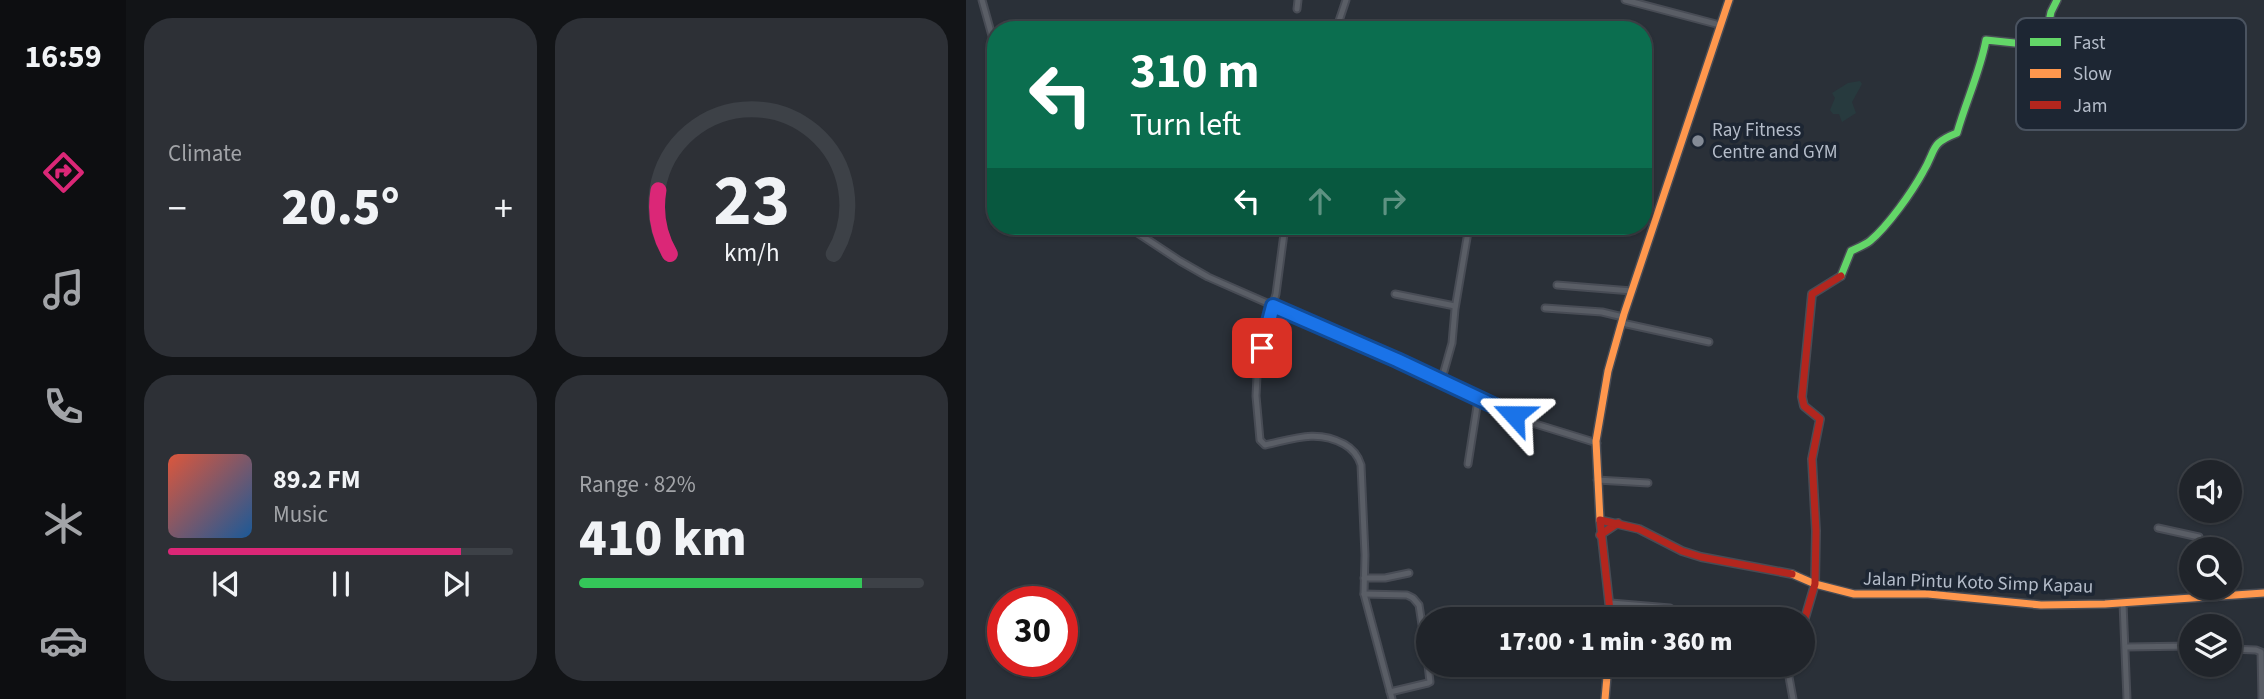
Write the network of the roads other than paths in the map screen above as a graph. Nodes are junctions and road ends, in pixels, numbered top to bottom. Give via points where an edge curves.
1 (982, 0) edge
2 (1298, 0) edge
3 (1346, 0) edge
4 (1625, 0) edge
5 (1729, 0) edge
6 (2057, 0) edge
7 (1297, 9) dead end
8 (2050, 18) edge
9 (988, 21) edge
10 (1339, 21) edge
11 (1720, 25) junction
12 (2016, 44) edge
13 (1652, 233) edge
14 (1141, 235) edge
15 (1284, 235) edge
16 (1467, 235) edge
17 (1651, 235) edge
18 (1556, 285) dead end
19 (1632, 291) junction
20 (1395, 294) dead end
21 (1273, 306) junction
22 (1455, 306) junction
23 (1545, 308) dead end
24 (1623, 320) junction
25 (1709, 342) dead end
26 (1441, 382) junction
27 (1478, 400) junction
28 (1597, 443) junction
29 (1468, 464) dead end
30 (1597, 480) junction
31 (1648, 483) dead end
32 (1600, 520) junction
33 (1618, 523) junction
34 (2158, 528) dead end
35 (1600, 535) junction
36 (2199, 537) edge
37 (1409, 573) dead end
38 (1364, 578) junction
39 (1815, 584) junction
40 (2264, 593) edge
41 (1364, 594) junction
42 (2242, 595) edge
43 (2179, 599) edge
44 (1611, 603) junction
45 (2123, 603) junction
46 (1419, 607) edge
47 (1611, 607) edge
48 (1658, 607) edge
49 (1808, 607) edge
50 (2179, 646) edge
51 (2126, 647) junction
52 (2242, 649) edge
53 (1429, 677) edge
54 (1607, 677) edge
55 (1789, 677) edge
56 (1391, 695) edge
57 (1605, 699) edge
58 (1793, 699) edge
59 (2127, 699) edge
60 (2262, 699) edge

1 - 9 street
2 - 7 street
3 - 10 street
4 - 11 street
5 - 11 street
6 - 8 street
11 - 13 street
12 - 39 street via 1986,40 1957,133 1935,145 1909,195 1869,242 1851,251 1837,281 1812,294 1802,397 1804,406 1821,422 1812,459
14 - 21 street via 1208,277
15 - 21 street
16 - 22 street
17 - 19 street
18 - 19 street
19 - 24 street
20 - 22 street
21 - 26 street
21 - 38 street via 1257,376 1259,440 1265,445 1328,436 1359,457
22 - 26 street via 1452,343
23 - 24 street via 1602,312
24 - 25 street
24 - 28 street via 1600,409
26 - 27 street
27 - 28 street
27 - 29 street
28 - 30 street
30 - 31 street
30 - 32 street
32 - 33 street, Jalan Pintu Koto Simp Kapau
32 - 35 street
33 - 35 street
33 - 39 street, Jalan Pintu Koto Simp Kapau via 1701,557 1786,571
34 - 36 street
35 - 44 street
37 - 38 street
38 - 41 street
39 - 45 street, Jalan Pintu Koto Simp Kapau via 1854,594 1928,594 2041,605
39 - 49 street
40 - 42 street, Jalan Pintu Koto Simp Kapau
41 - 46 street via 1406,595
41 - 56 street
43 - 45 street, Jalan Pintu Koto Simp Kapau
44 - 47 street
44 - 48 street
45 - 51 street
50 - 51 street
51 - 59 street
52 - 60 street via 2261,652
53 - 56 street via 1428,683
54 - 57 street
55 - 58 street

